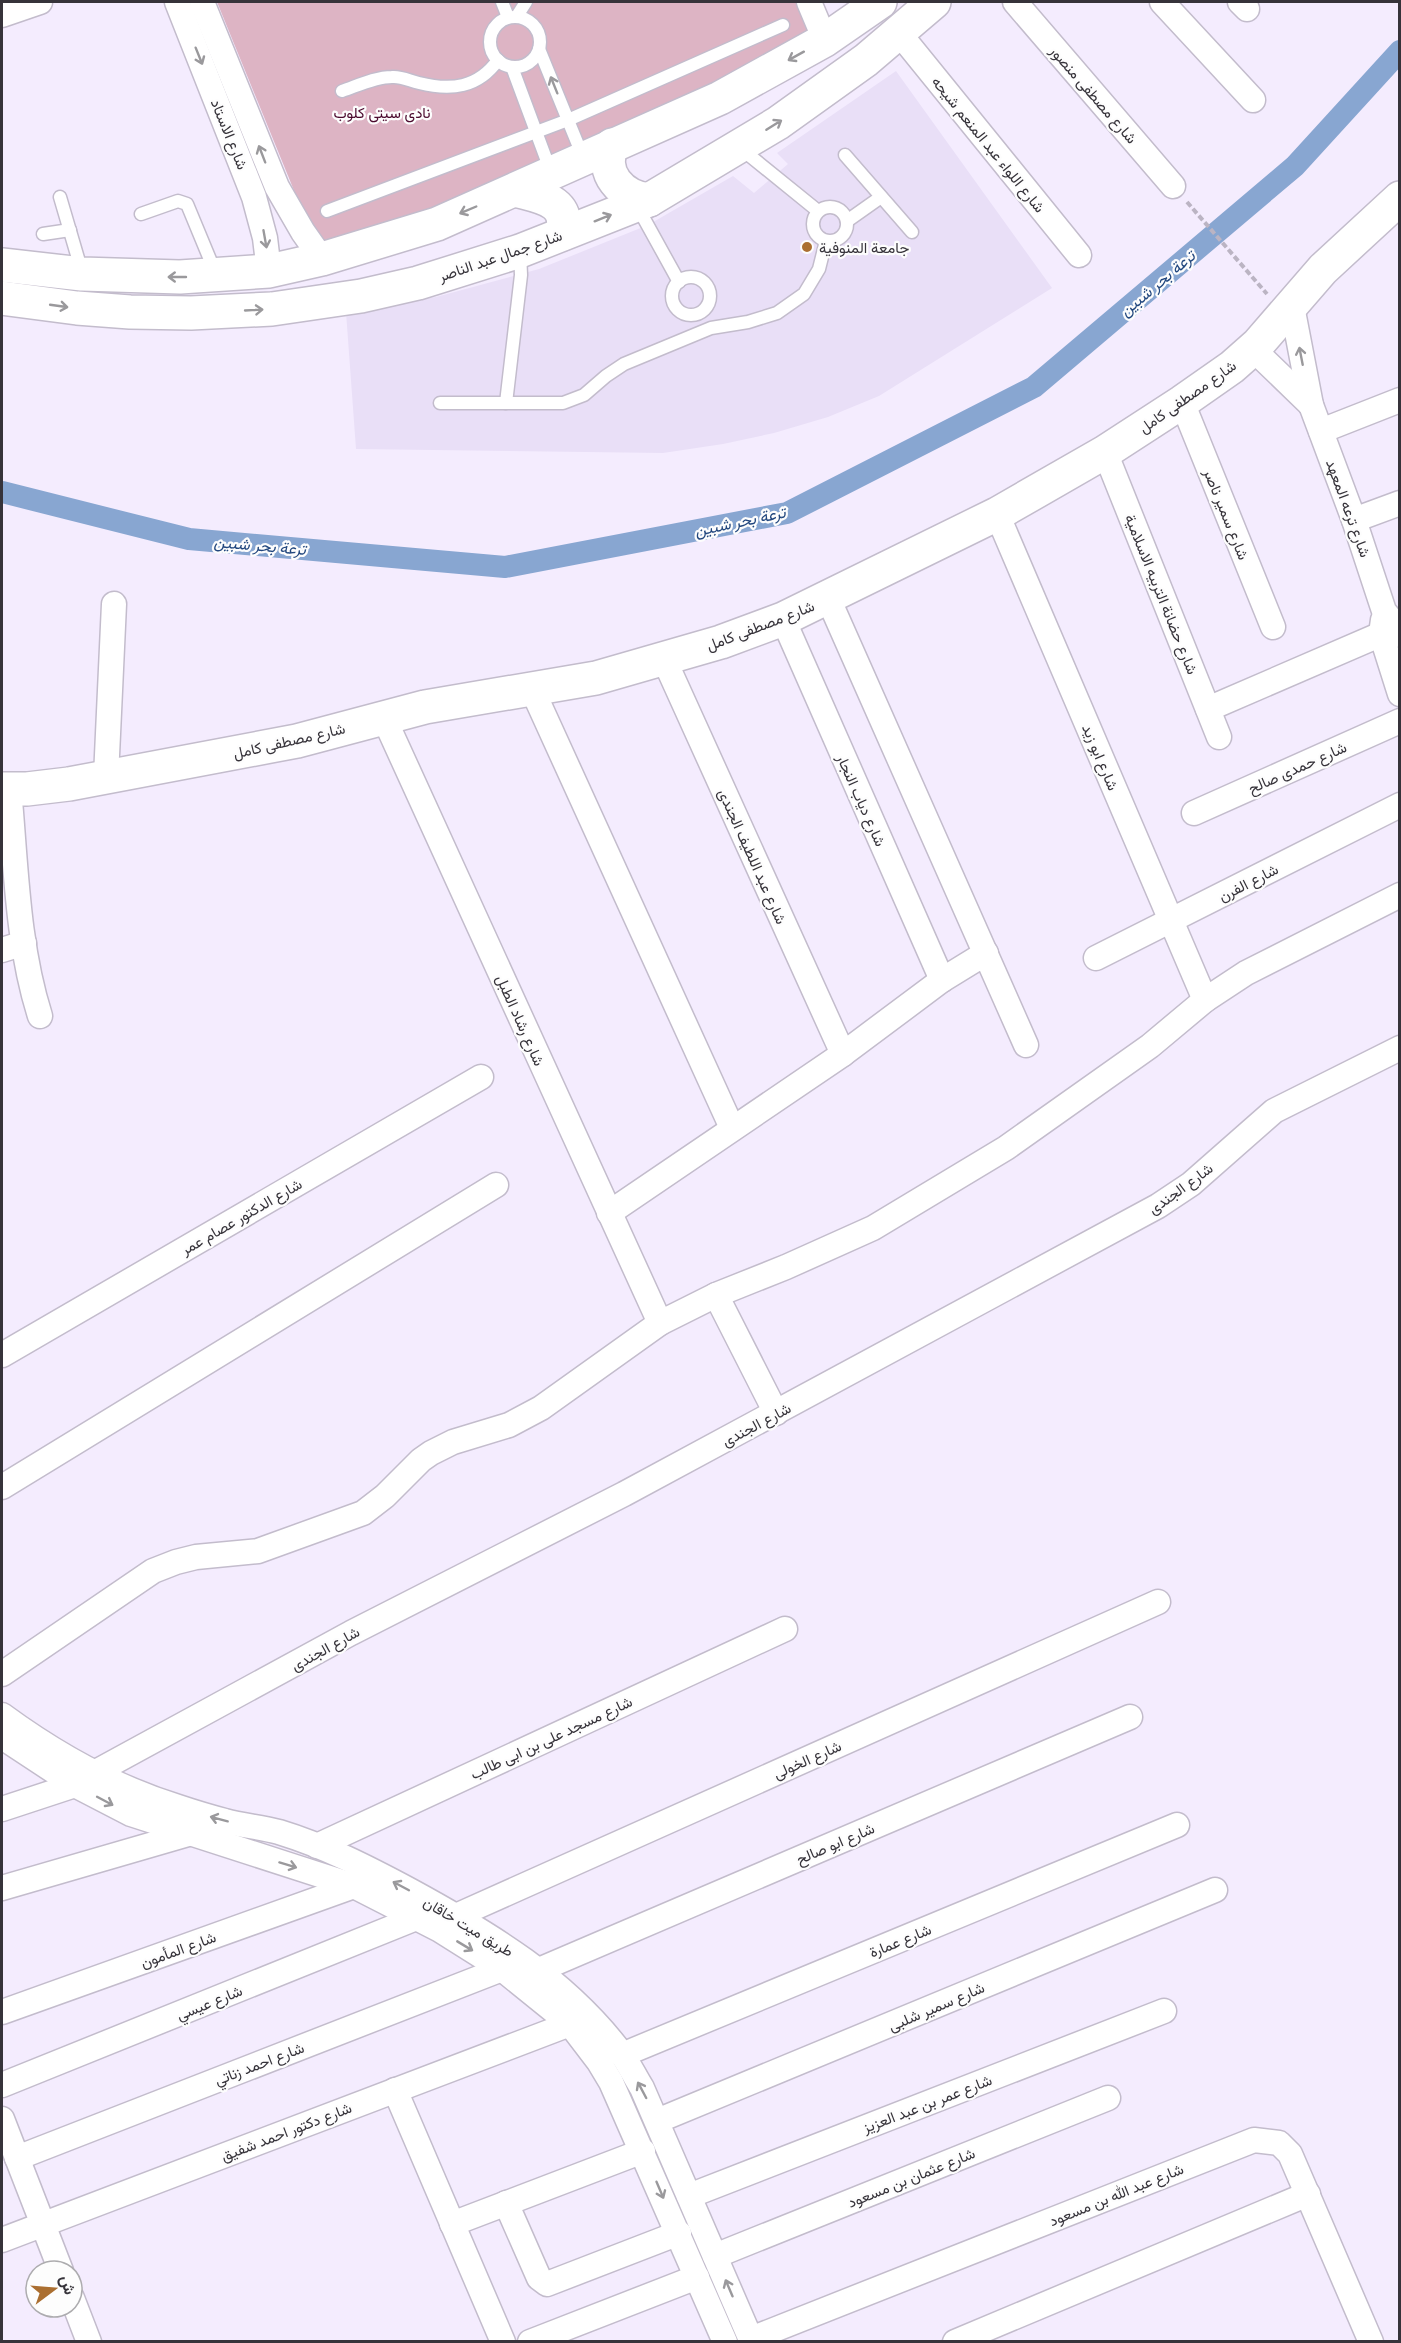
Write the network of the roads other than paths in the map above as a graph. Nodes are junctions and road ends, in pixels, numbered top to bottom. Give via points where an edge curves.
1 (40, 2) edge
2 (177, 2) edge
3 (202, 2) edge
4 (502, 2) edge
5 (526, 2) edge
6 (809, 2) edge
7 (880, 2) edge
8 (934, 2) edge
9 (1015, 2) edge
10 (1162, 2) edge
11 (2, 15) edge
12 (513, 17) junction
13 (783, 25) dead end
14 (899, 33) junction
15 (825, 40) junction
16 (539, 49) junction
17 (498, 60) junction
18 (512, 67) junction
19 (342, 91) dead end
20 (1253, 100) dead end
21 (568, 120) junction
22 (537, 133) junction
23 (612, 145) junction
24 (739, 146) junction
25 (845, 154) dead end
26 (583, 158) junction
27 (552, 173) junction
28 (1173, 186) road end
29 (515, 190) junction
30 (60, 197) dead end
31 (881, 197) junction
32 (1400, 198) edge
33 (643, 202) junction
34 (327, 211) dead end
35 (818, 211) junction
36 (141, 214) dead end
37 (847, 221) junction
38 (70, 230) junction
39 (912, 232) dead end
40 (43, 234) dead end
41 (562, 234) junction
42 (826, 241) junction
43 (520, 251) junction
44 (1078, 255) dead end
45 (322, 259) junction
46 (2, 265) edge
47 (269, 270) junction
48 (82, 274) junction
49 (217, 275) junction
50 (679, 282) junction
51 (2, 298) edge
52 (1292, 306) junction
53 (703, 311) junction
54 (711, 328) junction
55 (1253, 349) junction
56 (1400, 400) edge
57 (1182, 402) junction
58 (440, 403) dead end
59 (506, 403) junction
60 (1311, 405) junction
61 (1321, 431) junction
62 (1105, 452) junction
63 (1400, 503) edge
64 (997, 514) junction
65 (1354, 520) junction
66 (828, 598) junction
67 (114, 604) dead end
68 (783, 620) junction
69 (1273, 627) dead end
70 (1392, 627) edge
71 (664, 659) junction
72 (532, 689) junction
73 (1400, 694) edge
74 (1208, 709) junction
75 (384, 718) junction
76 (1400, 721) edge
77 (1219, 737) dead end
78 (106, 777) junction
79 (5, 789) edge
80 (1400, 806) edge
81 (1194, 813) dead end
82 (1400, 895) edge
83 (1171, 921) junction
84 (13, 946) edge
85 (986, 953) junction
86 (1096, 958) dead end
87 (942, 980) junction
88 (1205, 1000) junction
89 (40, 1016) dead end
90 (1026, 1045) dead end
91 (1400, 1048) edge
92 (843, 1054) junction
93 (481, 1077) dead end
94 (732, 1128) junction
95 (496, 1185) dead end
96 (609, 1214) junction
97 (716, 1295) junction
98 (660, 1323) junction
99 (2, 1355) edge
100 (776, 1413) junction
101 (2, 1487) edge
102 (1158, 1602) dead end
103 (785, 1629) dead end
104 (2, 1674) edge
105 (2, 1715) edge
106 (1130, 1717) dead end
107 (2, 1737) edge
108 (85, 1779) junction
109 (2, 1809) edge
110 (1178, 1825) dead end
111 (188, 1834) junction
112 (317, 1846) junction
113 (354, 1886) junction
114 (2, 1888) edge
115 (1215, 1890) dead end
116 (456, 1916) junction
117 (416, 1918) junction
118 (502, 1969) junction
119 (539, 1970) junction
120 (1164, 2011) dead end
121 (2, 2012) edge
122 (570, 2024) junction
123 (622, 2055) junction
124 (2, 2085) edge
125 (394, 2090) junction
126 (1108, 2098) dead end
127 (657, 2121) junction
128 (2, 2124) edge
129 (643, 2151) junction
130 (17, 2158) junction
131 (1308, 2194) junction
132 (689, 2196) junction
133 (506, 2203) junction
134 (43, 2224) junction
135 (452, 2224) junction
136 (679, 2233) junction
137 (2, 2240) edge
138 (715, 2256) junction
139 (56, 2259) edge
140 (698, 2277) junction
141 (80, 2319) edge
142 (751, 2340) edge
143 (89, 2342) edge
144 (502, 2342) edge
145 (530, 2342) edge
146 (725, 2342) edge
147 (955, 2342) edge
148 (1371, 2342) edge

1 - 11 street
2 -> 47 street, شارع الاستاد via 254,197
45 -> 3 street, شارع الاستاد via 276,188
4 - 12 lane
5 - 12 lane
6 - 15 street
7 - 15 main road
8 - 14 main road, شارع جمال عبد الناصر
9 - 28 street, شارع مصطفى منصور
10 - 20 street
12 - 16 lane via 526,18 538,32
12 - 17 lane via 501,20 492,32 490,47
13 - 21 lane
24 -> 14 main road, شارع جمال عبد الناصر via 778,123
14 - 44 street, شارع اللواء عبد المنعم شيحه
15 -> 23 main road via 720,98
16 - 18 lane via 529,63
21 -> 16 lane
17 - 18 lane
17 - 19 lane via 480,80 467,84 429,85 391,77
18 - 22 lane
21 - 22 lane
21 - 26 lane
22 - 27 lane
22 - 34 lane
23 - 26 main road
23 - 33 main road via 608,165 618,186
24 - 33 main road, شارع جمال عبد الناصر
24 - 35 lane
25 - 31 lane
26 - 27 main road
27 - 29 main road
29 - 41 main road via 558,206 564,219
29 -> 45 main road via 437,224
30 - 38 lane
31 - 37 lane
31 - 39 lane
32 - 52 main road, شارع مصطفى كامل via 1343,250
41 -> 33 main road, شارع جمال عبد الناصر
33 - 50 lane
35 - 37 lane via 832,207 844,214
35 - 42 lane via 813,228
36 - 49 lane via 178,201 187,204
37 - 42 lane via 840,239
38 - 40 lane
38 - 48 lane
41 - 43 main road, شارع جمال عبد الناصر
42 - 54 lane via 819,269 804,294 777,313
51 -> 43 main road, شارع جمال عبد الناصر via 130,312 272,309 418,283
43 - 59 lane via 521,275
45 - 47 main road
46 - 48 main road
47 - 49 main road
49 -> 48 main road
50 - 53 lane via 672,294 676,308 689,315
50 - 53 lane via 693,277 705,284 710,298
52 - 55 main road, شارع مصطفى كامل
60 -> 52 street, شارع ترعه المعهد
53 - 54 lane
54 - 59 lane via 624,364 570,402
55 - 57 main road, شارع مصطفى كامل
55 - 60 street, شارع ترعه المعهد
56 - 61 street
57 - 62 main road, شارع مصطفى كامل
57 - 69 street, شارع سمير ناصر
58 - 59 lane
60 - 61 street, شارع ترعه المعهد
61 - 65 street, شارع ترعه المعهد
62 - 64 main road, شارع مصطفى كامل
62 - 74 street, شارع حضانة التربيه الاسلامية
63 - 65 street
64 - 66 main road, شارع مصطفى كامل
64 - 83 street, شارع ابو زيد
65 - 70 street, شارع ترعه المعهد
66 - 68 main road, شارع مصطفى كامل
66 - 85 street
67 - 78 street
68 - 71 main road, شارع مصطفى كامل
68 - 87 street, شارع دياب النجار
70 - 73 street, شارع ترعه المعهد
70 - 74 street
71 - 72 main road, شارع مصطفى كامل via 596,678
71 - 92 street, شارع عبد اللطيف الجندى
72 - 75 main road, شارع مصطفى كامل
72 - 94 street
74 - 77 street, شارع حضانة التربيه الاسلامية
75 - 78 main road, شارع مصطفى كامل via 297,741
75 - 96 street, شارع رشاد الطبل
76 - 81 street, شارع حمدى صالح
78 - 79 main road, شارع مصطفى كامل via 50,787
79 - 84 street
80 - 83 street, شارع الفرن
82 - 88 street via 1246,973
83 - 86 street, شارع الفرن
83 - 88 street, شارع ابو زيد
84 - 89 street via 29,977
85 - 87 street
85 - 90 street
87 - 92 street
88 - 97 street via 1150,1046 1006,1148 915,1203 831,1248
91 - 100 street, شارع الجندى via 1274,1111 1191,1184 1158,1206
92 - 94 street
93 - 99 street, شارع الدكتور عصام عمر
94 - 96 street
95 - 101 street
96 - 98 street, شارع رشاد الطبل
97 - 98 street
97 - 100 street
98 - 104 street via 541,1408 509,1425 431,1453 363,1513 258,1551 195,1557 153,1571
100 - 108 street, شارع الجندى via 351,1634
102 - 116 street, شارع الخولى
103 - 112 street, شارع مسجد على بن ابى طالب
105 - 108 street, طريق ميت خاقان
106 - 119 street, شارع ابو صالح
107 - 108 street, طريق ميت خاقان
108 - 109 street, شارع الجندى
108 -> 111 street, طريق ميت خاقان via 131,1814
112 -> 108 street, طريق ميت خاقان
110 - 123 street, شارع عمارة
111 -> 113 street, طريق ميت خاقان
111 - 114 street
116 -> 112 street, طريق ميت خاقان via 368,1868
113 - 117 street, طريق ميت خاقان
113 - 121 street, شارع المأمون
115 - 127 street, شارع سمير شلبى
116 - 119 street, طريق ميت خاقان
117 -> 118 street, طريق ميت خاقان
117 - 124 street, شارع عيسي
118 - 122 street, طريق ميت خاقان
118 - 130 street, شارع احمد زناتي
119 - 123 street, طريق ميت خاقان via 585,2010
120 - 132 street, شارع عمر بن عبد العزيز
122 - 125 street, شارع دكتور احمد شفيق
122 - 129 street, طريق ميت خاقان via 600,2062
127 -> 123 street, طريق ميت خاقان
125 - 134 street, شارع دكتور احمد شفيق
125 - 135 street
126 - 138 street, شارع عثمان بن مسعود
127 - 132 street, طريق ميت خاقان
128 - 130 street
129 - 133 street
129 -> 136 street, طريق ميت خاقان
130 - 134 street
131 - 142 street, شارع عبد الله بن مسعود via 1290,2154 1279,2143 1254,2140
131 - 147 street
131 - 148 street, شارع عبد الله بن مسعود
132 - 138 street, طريق ميت خاقان
133 - 135 street
133 - 136 street via 539,2278 547,2284
134 - 137 street, شارع دكتور احمد شفيق
134 - 139 street
135 - 144 street
136 - 140 street, طريق ميت خاقان
142 -> 138 street, طريق ميت خاقان
140 - 145 street
140 - 146 street, طريق ميت خاقان
141 - 143 street

